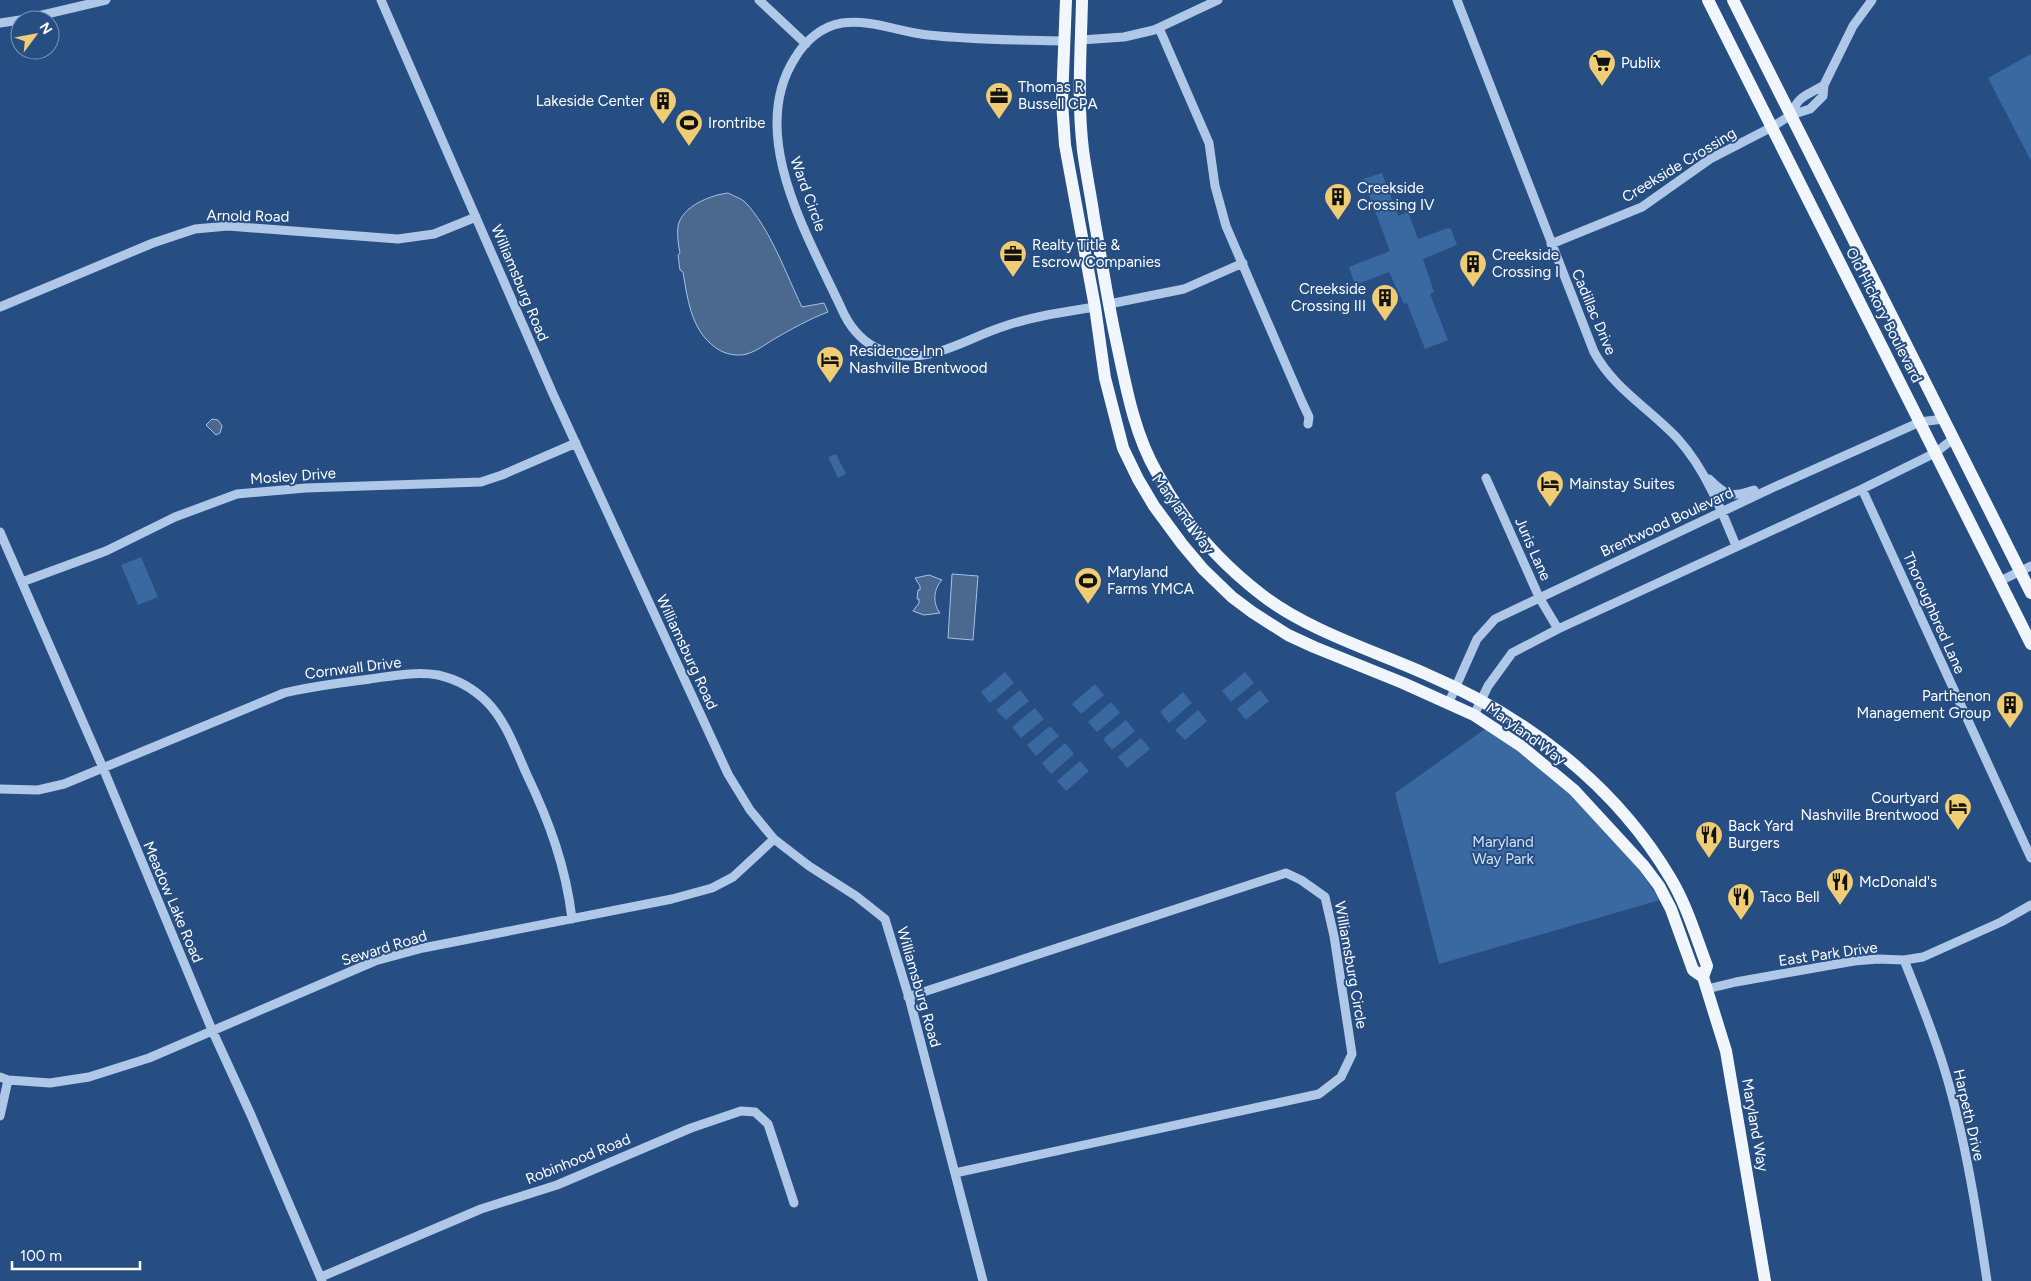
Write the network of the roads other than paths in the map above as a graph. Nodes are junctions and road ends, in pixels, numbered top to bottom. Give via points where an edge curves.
1 (106, 0) edge
2 (381, 0) edge
3 (759, 0) edge
4 (1066, 0) edge
5 (1082, 0) edge
6 (1218, 0) edge
7 (1457, 0) edge
8 (1708, 0) edge
9 (1733, 0) edge
10 (1872, 0) edge
11 (60, 11) edge
12 (1159, 28) junction
13 (1082, 40) junction
14 (1064, 41) junction
15 (806, 44) junction
16 (1824, 85) junction
17 (1791, 115) junction
18 (1772, 127) junction
19 (476, 217) junction
20 (1551, 244) junction
21 (1243, 263) junction
22 (1109, 304) junction
23 (0, 307) edge
24 (1095, 307) junction
25 (1943, 419) junction
26 (1920, 422) junction
27 (1308, 424) dead end
28 (1953, 440) junction
29 (1142, 441) junction
30 (576, 443) junction
31 (1123, 448) junction
32 (1935, 453) junction
33 (1701, 472) junction
34 (1486, 478) dead end
35 (1772, 488) junction
36 (1862, 489) junction
37 (1722, 512) junction
38 (0, 532) edge
39 (1736, 546) junction
40 (2026, 569) edge
41 (1246, 581) junction
42 (22, 582) junction
43 (2000, 582) junction
44 (2031, 593) edge
45 (1232, 597) junction
46 (1539, 597) junction
47 (1311, 625) junction
48 (1558, 629) junction
49 (1302, 642) junction
50 (2031, 644) edge
51 (1455, 687) junction
52 (1481, 700) junction
53 (1449, 702) junction
54 (1474, 715) junction
55 (103, 768) junction
56 (0, 789) edge
57 (1636, 828) junction
58 (774, 839) junction
59 (1622, 841) junction
60 (2031, 858) edge
61 (2031, 905) edge
62 (572, 919) junction
63 (1904, 960) junction
64 (1705, 983) junction
65 (908, 997) junction
66 (212, 1030) junction
67 (4, 1079) edge
68 (0, 1116) edge
69 (955, 1173) junction
70 (794, 1203) dead end
71 (322, 1279) edge
72 (983, 1281) edge
73 (1765, 1281) edge
74 (1987, 1281) edge

1 - 11 street
2 - 19 street, Williamsburg Road
3 - 15 street
4 - 14 main road, Maryland Way
5 - 13 main road, Maryland Way
6 - 12 street
7 - 20 street, Cadillac Drive
8 - 18 main road, Old Hickory Boulevard
9 - 17 main road, Old Hickory Boulevard
10 - 16 street via 1853,26
12 - 13 street via 1124,37
12 - 21 street via 1208,143 1226,226
13 - 14 main road
13 - 22 main road, Maryland Way via 1080,105 1083,151
14 - 15 street, Ward Circle via 929,35 859,22 830,26
14 - 24 main road, Maryland Way via 1062,101 1065,144
15 - 24 street, Ward Circle via 789,67 781,95 777,124 779,156 789,192 832,290 848,322 863,339 889,354 926,356 1007,325 1048,314
16 - 17 street via 1796,103
16 - 17 street via 1823,96 1818,103
17 - 18 street, Creekside Crossing
17 - 25 main road, Old Hickory Boulevard
18 - 20 street, Creekside Crossing via 1710,159 1642,207
18 - 26 main road, Old Hickory Boulevard
19 - 23 street, Arnold Road via 434,234 398,239 228,226 195,229 153,243
19 - 30 street, Williamsburg Road
20 - 33 street, Cadillac Drive via 1603,367 1678,440
21 - 22 street via 1184,289
21 - 27 street via 1302,402
22 - 24 main road
22 - 29 main road, Maryland Way via 1124,377
24 - 31 main road, Maryland Way via 1105,378
25 - 26 street, Brentwood Boulevard
25 - 28 main road, Old Hickory Boulevard
26 - 32 main road, Old Hickory Boulevard
26 - 35 street, Brentwood Boulevard
28 - 32 street
28 - 40 main road, Old Hickory Boulevard
29 - 31 main road
29 - 41 main road, Maryland Way via 1156,472 1187,522 1227,566
30 - 42 street, Mosley Drive via 481,482 306,488 237,494 174,517 106,551
30 - 58 street, Williamsburg Road via 728,774 750,810
31 - 45 main road, Maryland Way via 1146,493 1182,544
32 - 36 street
32 - 43 main road, Old Hickory Boulevard
33 - 35 street via 1720,490 1732,496
33 - 37 street, Cadillac Drive
34 - 46 street, Juris Lane
35 - 37 street, Brentwood Boulevard
36 - 39 street
36 - 60 street, Thoroughbred Lane
37 - 39 street, Cadillac Drive
37 - 46 street, Brentwood Boulevard
38 - 42 street, Meadow Lake Road
39 - 48 street
40 - 43 street
40 - 44 main road, Old Hickory Boulevard
41 - 45 main road
41 - 47 main road, Maryland Way
42 - 55 street, Meadow Lake Road
43 - 50 main road, Old Hickory Boulevard
45 - 49 main road, Maryland Way
46 - 48 street, Juris Lane
46 - 51 street, Brentwood Boulevard via 1495,618 1477,639
47 - 49 main road
47 - 51 main road, Maryland Way
48 - 52 street via 1512,653
49 - 53 main road, Maryland Way
51 - 52 main road, Maryland Way
51 - 53 street, Brentwood Boulevard
52 - 54 street
52 - 57 main road, Maryland Way via 1534,732 1589,778
53 - 54 main road, Maryland Way
54 - 59 main road, Maryland Way via 1520,746 1574,790
55 - 56 street, Cornwall Drive via 64,784 38,790
55 - 62 street, Cornwall Drive via 284,693 321,685 416,674 448,678 480,695 504,725 556,844
55 - 66 street, Meadow Lake Road
57 - 59 main road
57 - 64 main road, Maryland Way via 1672,880 1684,904 1707,966
58 - 62 street, Seward Road via 733,877 712,888
58 - 65 street, Williamsburg Road via 885,919
59 - 64 main road, Maryland Way via 1659,886 1671,909 1692,970
61 - 63 street, East Park Drive via 1923,957
62 - 66 street, Seward Road via 423,948 375,962
63 - 64 street, East Park Drive via 1845,962 1736,982
63 - 74 street, Harpeth Drive via 1950,1086
64 - 73 main road, Maryland Way via 1726,1051
65 - 69 street, Williamsburg Road
65 - 69 street, Williamsburg Circle via 1286,873 1325,897 1352,1054 1341,1077 1320,1094
66 - 67 street, Seward Road via 149,1058 89,1077 50,1083
66 - 71 street, Meadow Lake Road
67 - 68 street
69 - 72 street, Williamsburg Road
70 - 71 street, Robinhood Road via 768,1124 754,1112 741,1111 691,1128 557,1185 481,1209

